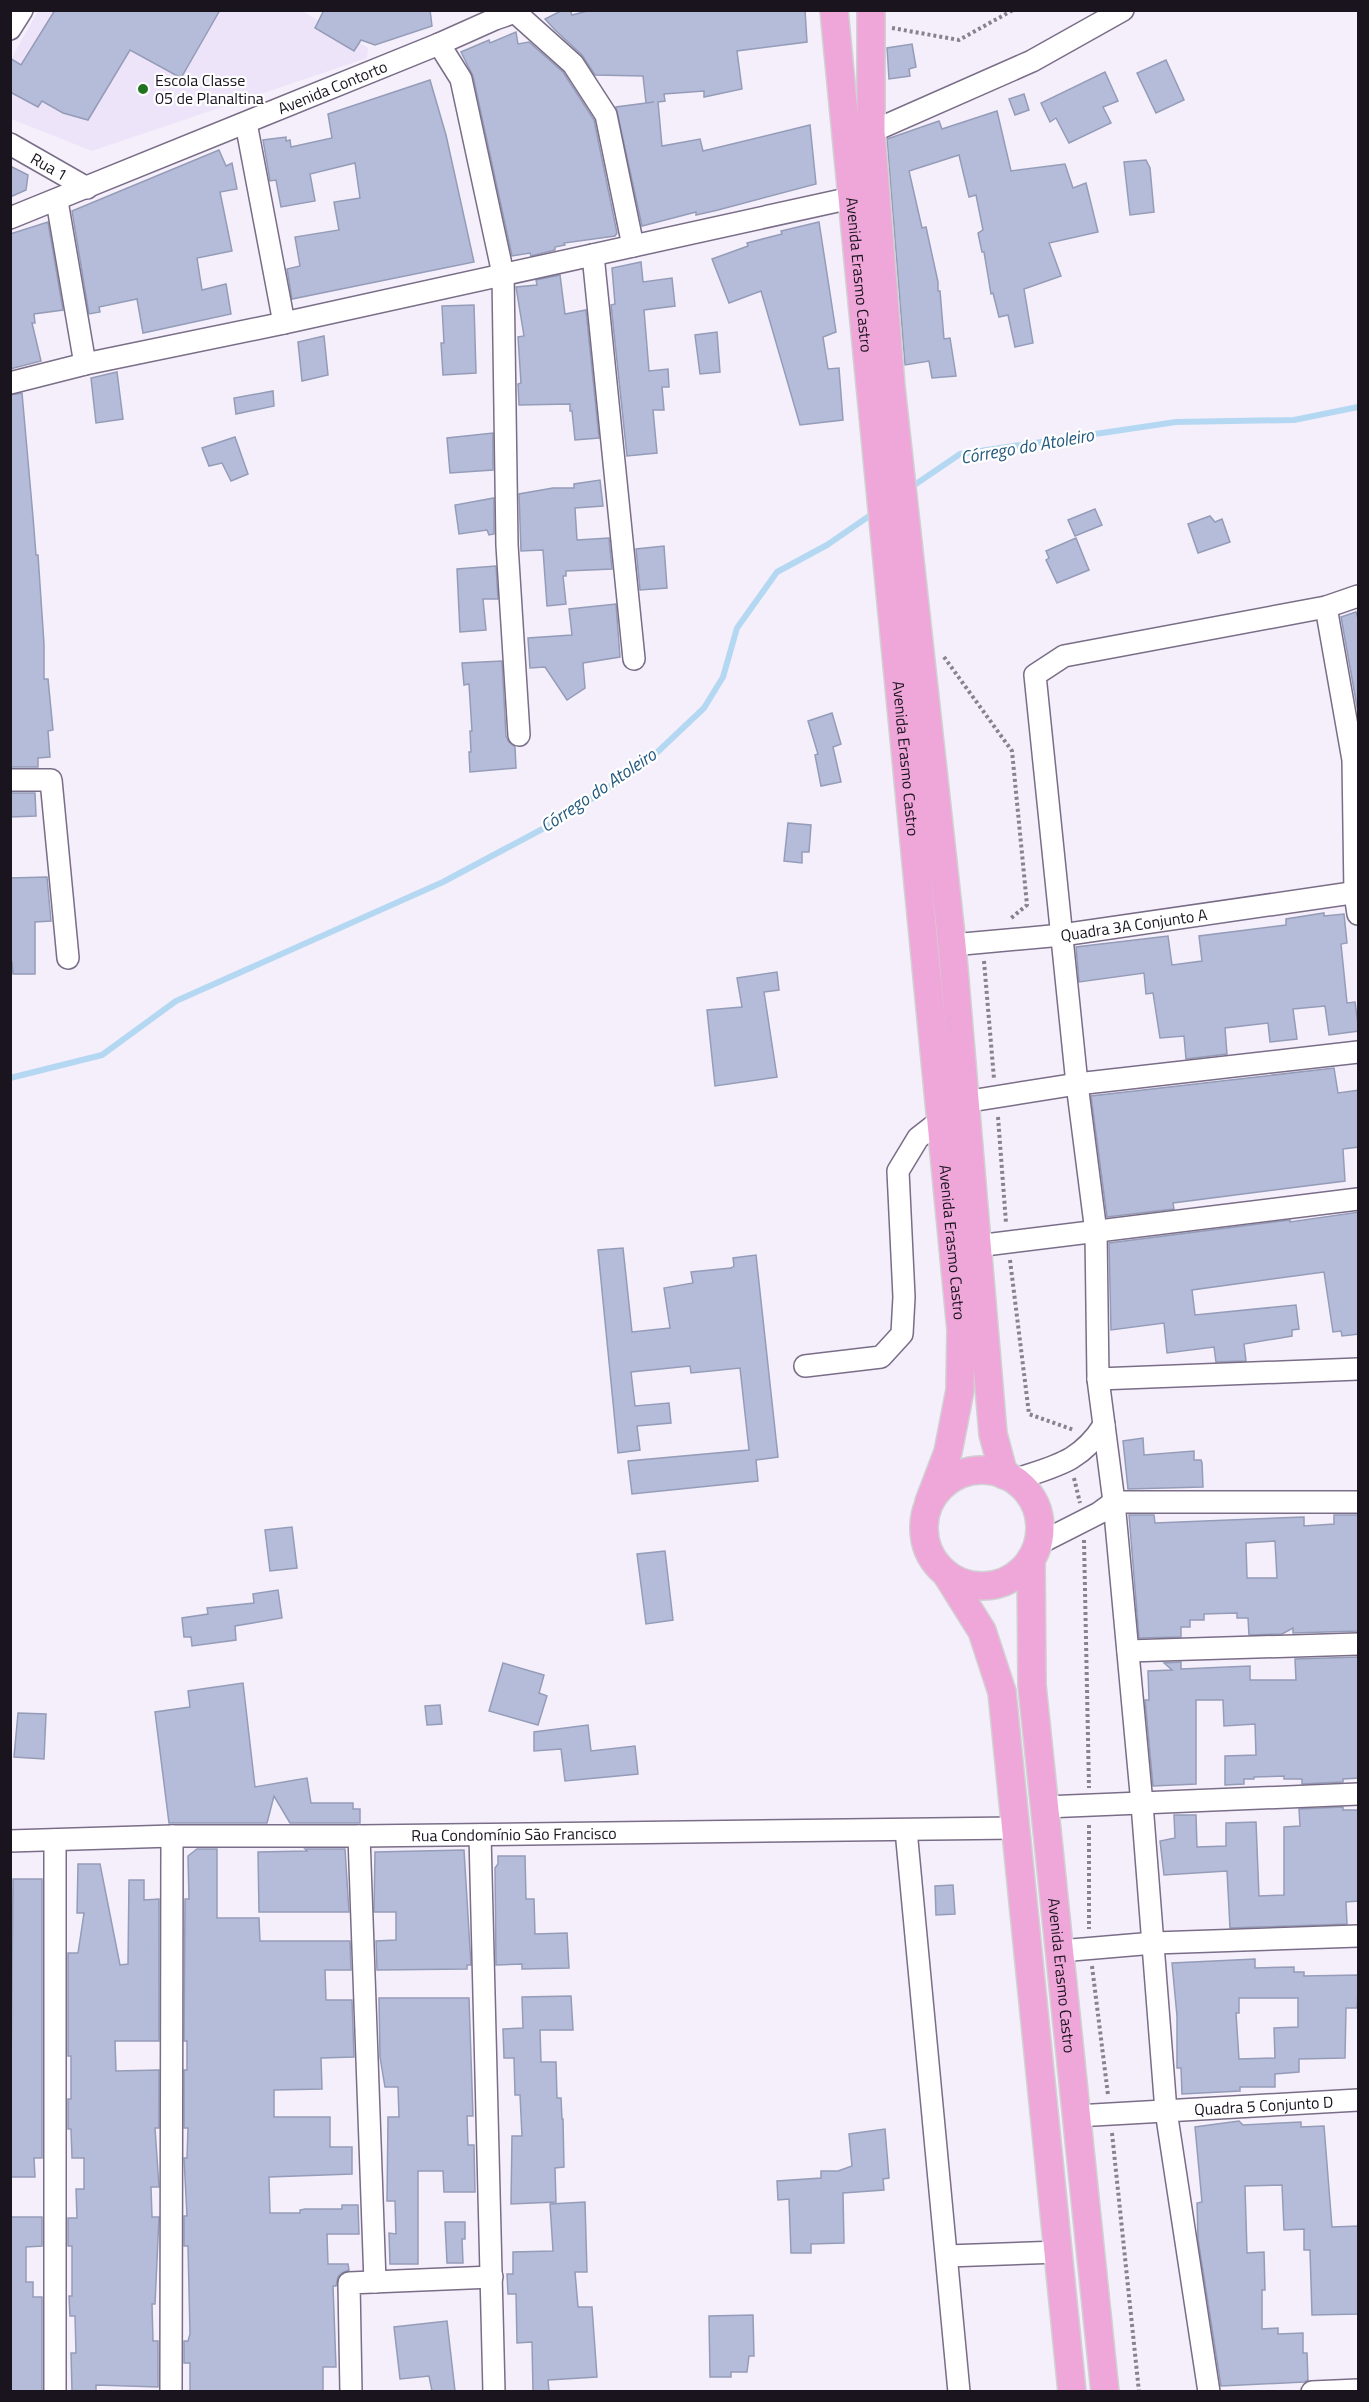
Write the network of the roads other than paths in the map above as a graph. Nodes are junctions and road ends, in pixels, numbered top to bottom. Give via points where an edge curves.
1 (22, 10) edge
2 (834, 10) edge
3 (1123, 10) edge
4 (503, 13) edge
5 (870, 17) edge
6 (10, 29) edge
7 (439, 44) junction
8 (246, 123) junction
9 (871, 132) junction
10 (10, 144) edge
11 (87, 188) junction
12 (851, 198) junction
13 (57, 201) junction
14 (10, 219) edge
15 (633, 246) junction
16 (593, 255) junction
17 (503, 274) junction
18 (284, 323) junction
19 (85, 364) junction
20 (10, 383) edge
21 (890, 479) junction
22 (896, 544) junction
23 (1359, 596) edge
24 (1326, 607) junction
25 (634, 659) dead end
26 (519, 735) dead end
27 (1356, 759) edge
28 (10, 780) edge
29 (1357, 900) edge
30 (1062, 935) junction
31 (952, 945) junction
32 (68, 958) dead end
33 (1359, 1052) edge
34 (1077, 1084) junction
35 (964, 1102) junction
36 (941, 1120) junction
37 (1359, 1198) edge
38 (1096, 1232) junction
39 (977, 1246) junction
40 (806, 1366) dead end
41 (1359, 1369) edge
42 (1098, 1379) junction
43 (1104, 1425) junction
44 (1009, 1477) junction
45 (929, 1502) junction
46 (1114, 1502) junction
47 (1359, 1502) edge
48 (1034, 1552) junction
49 (947, 1575) junction
50 (1359, 1644) edge
51 (1128, 1651) junction
52 (1359, 1794) edge
53 (1142, 1804) junction
54 (1045, 1807) junction
55 (1016, 1828) junction
56 (906, 1830) junction
57 (480, 1835) junction
58 (171, 1836) junction
59 (359, 1836) junction
60 (55, 1840) junction
61 (10, 1841) edge
62 (1359, 1936) edge
63 (1154, 1943) junction
64 (1060, 1951) junction
65 (1359, 2100) edge
66 (1166, 2111) junction
67 (1076, 2116) junction
68 (1059, 2252) junction
69 (946, 2256) junction
70 (492, 2277) junction
71 (375, 2282) junction
72 (1359, 2390) edge
73 (55, 2391) edge
74 (171, 2391) edge
75 (351, 2391) edge
76 (494, 2391) edge
77 (959, 2391) edge
78 (1072, 2391) edge
79 (1105, 2391) edge
80 (1209, 2391) edge
81 (1312, 2391) edge

1 - 6 street
2 - 12 main road, Avenida Erasmo Castro
3 - 9 street via 1032,61
4 - 7 street, Avenida Contorto
4 - 15 street via 573,64 606,116
5 - 9 main road, Avenida Erasmo Castro
7 - 8 street, Avenida Contorto
7 - 17 street via 461,79
8 - 11 street, Avenida Contorto
8 - 18 street
9 - 21 main road, Avenida Erasmo Castro via 891,387
10 - 11 street, Rua 1
11 - 13 street, Avenida Contorto
12 - 15 street
12 - 21 main road, Avenida Erasmo Castro
13 - 14 street, Avenida Contorto
13 - 19 street
15 - 16 street
16 - 17 street
16 - 25 street
17 - 18 street
17 - 26 street via 507,545
18 - 19 street
19 - 20 street
21 - 22 main road, Avenida Erasmo Castro
22 - 31 main road, Avenida Erasmo Castro
22 - 36 main road, Avenida Erasmo Castro
23 - 24 street
24 - 27 street
24 - 30 street via 1064,656 1035,675
27 - 29 street
28 - 32 street via 51,780
29 - 30 street, Quadra 3A Conjunto A
30 - 31 street
30 - 34 street, Quadra 3A Conjunto A
31 - 35 main road, Avenida Erasmo Castro
33 - 34 street
34 - 35 street
34 - 38 street, Quadra 3A Conjunto A
35 - 39 main road, Avenida Erasmo Castro
36 - 40 street via 918,1138 898,1171 902,1334 881,1358
36 - 45 main road, Avenida Erasmo Castro via 961,1330 960,1390 948,1452
37 - 38 street
38 - 39 street
38 - 42 street, Quadra 3A Conjunto A
39 - 44 main road, Avenida Erasmo Castro via 993,1434
41 - 42 street
42 - 43 street, Quadra 3A Conjunto A
43 - 44 street via 1093,1442 1070,1460
43 - 46 street, Quadra 3A Conjunto A
44 - 45 main road via 983,1470 961,1474 942,1485
44 - 48 main road via 1027,1492 1036,1508 1040,1526
45 - 49 main road via 925,1542 933,1560
46 - 47 street
46 - 48 street
46 - 51 street, Quadra 3A Conjunto A
48 - 49 main road via 1018,1573 1002,1582 983,1586
48 - 54 main road, Avenida Erasmo Castro via 1032,1685
49 - 55 main road, Avenida Erasmo Castro via 982,1631 1002,1692
50 - 51 street
51 - 53 street, Quadra 3A Conjunto A
52 - 53 street
53 - 54 street
53 - 63 street, Quadra 3A Conjunto A
54 - 64 main road, Avenida Erasmo Castro
55 - 56 street, Rua Condomínio São Francisco
55 - 68 main road, Avenida Erasmo Castro
56 - 57 street, Rua Condomínio São Francisco
56 - 69 street
57 - 59 street, Rua Condomínio São Francisco
57 - 70 street
58 - 59 street, Rua Condomínio São Francisco
58 - 60 street, Rua Condomínio São Francisco
58 - 74 street
59 - 71 street
60 - 61 street, Rua Condomínio São Francisco
60 - 73 street
62 - 63 street
63 - 64 street
63 - 66 street, Quadra 3A Conjunto A
64 - 67 main road, Avenida Erasmo Castro
65 - 66 street, Quadra 5 Conjunto D
66 - 67 street, Quadra 5 Conjunto D
66 - 80 street, Quadra 3A Conjunto A
67 - 79 main road, Avenida Erasmo Castro
68 - 69 street
68 - 78 main road, Avenida Erasmo Castro
69 - 77 street
70 - 71 street
70 - 76 street
71 - 75 street via 349,2283
72 - 81 street

